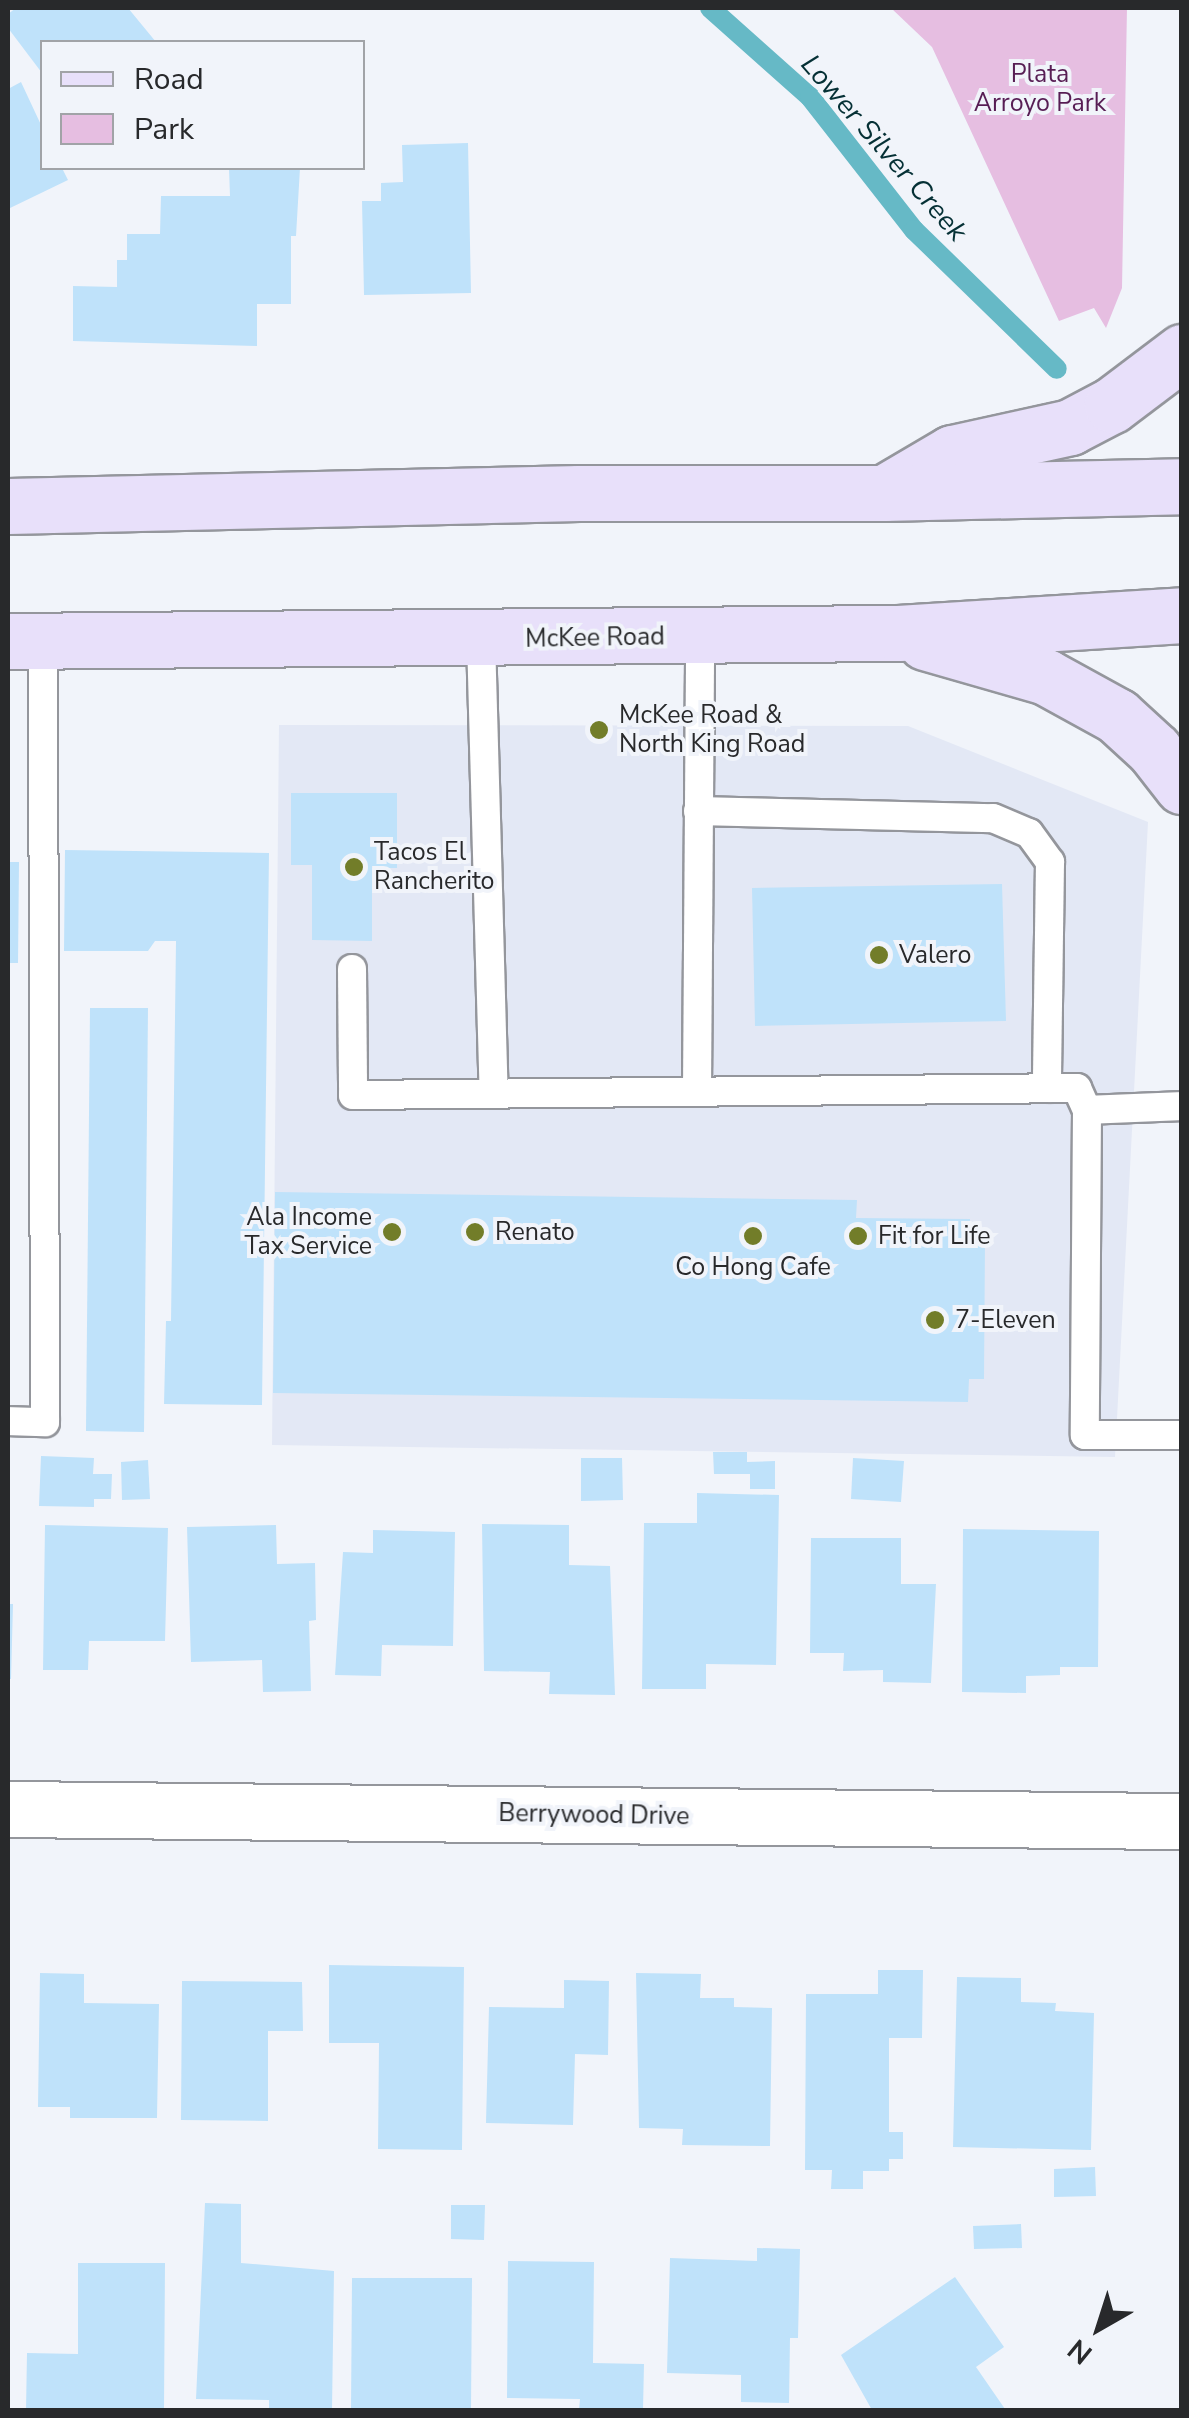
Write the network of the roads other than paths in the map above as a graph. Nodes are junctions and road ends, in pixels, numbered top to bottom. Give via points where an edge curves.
1 (1182, 352) edge
2 (1182, 486) edge
3 (884, 493) junction
4 (8, 506) edge
5 (1182, 615) edge
6 (898, 633) junction
7 (700, 636) junction
8 (481, 640) junction
9 (26, 641) edge
10 (1182, 786) edge
11 (698, 810) junction
12 (352, 969) dead end
13 (1047, 1088) junction
14 (697, 1091) junction
15 (494, 1093) junction
16 (1182, 1106) edge
17 (1087, 1110) junction
18 (8, 1421) edge
19 (1182, 1435) edge
20 (8, 1809) edge
21 (1182, 1821) edge

1 - 3 main road via 1070,426 952,453
2 - 3 main road
3 - 4 main road via 579,492
5 - 6 main road, McKee Road
6 - 7 main road, McKee Road
6 - 10 main road via 1046,677 1117,716
7 - 8 main road, McKee Road
7 - 11 lane
8 - 9 main road, McKee Road
8 - 15 lane
9 - 18 lane via 45,1422
11 - 13 lane via 994,818 1029,833 1050,862
11 - 14 lane
12 - 15 lane via 353,1094
13 - 14 lane
13 - 17 lane via 1077,1088
14 - 15 lane
16 - 17 lane
17 - 19 lane via 1085,1434
20 - 21 street, Berrywood Drive

